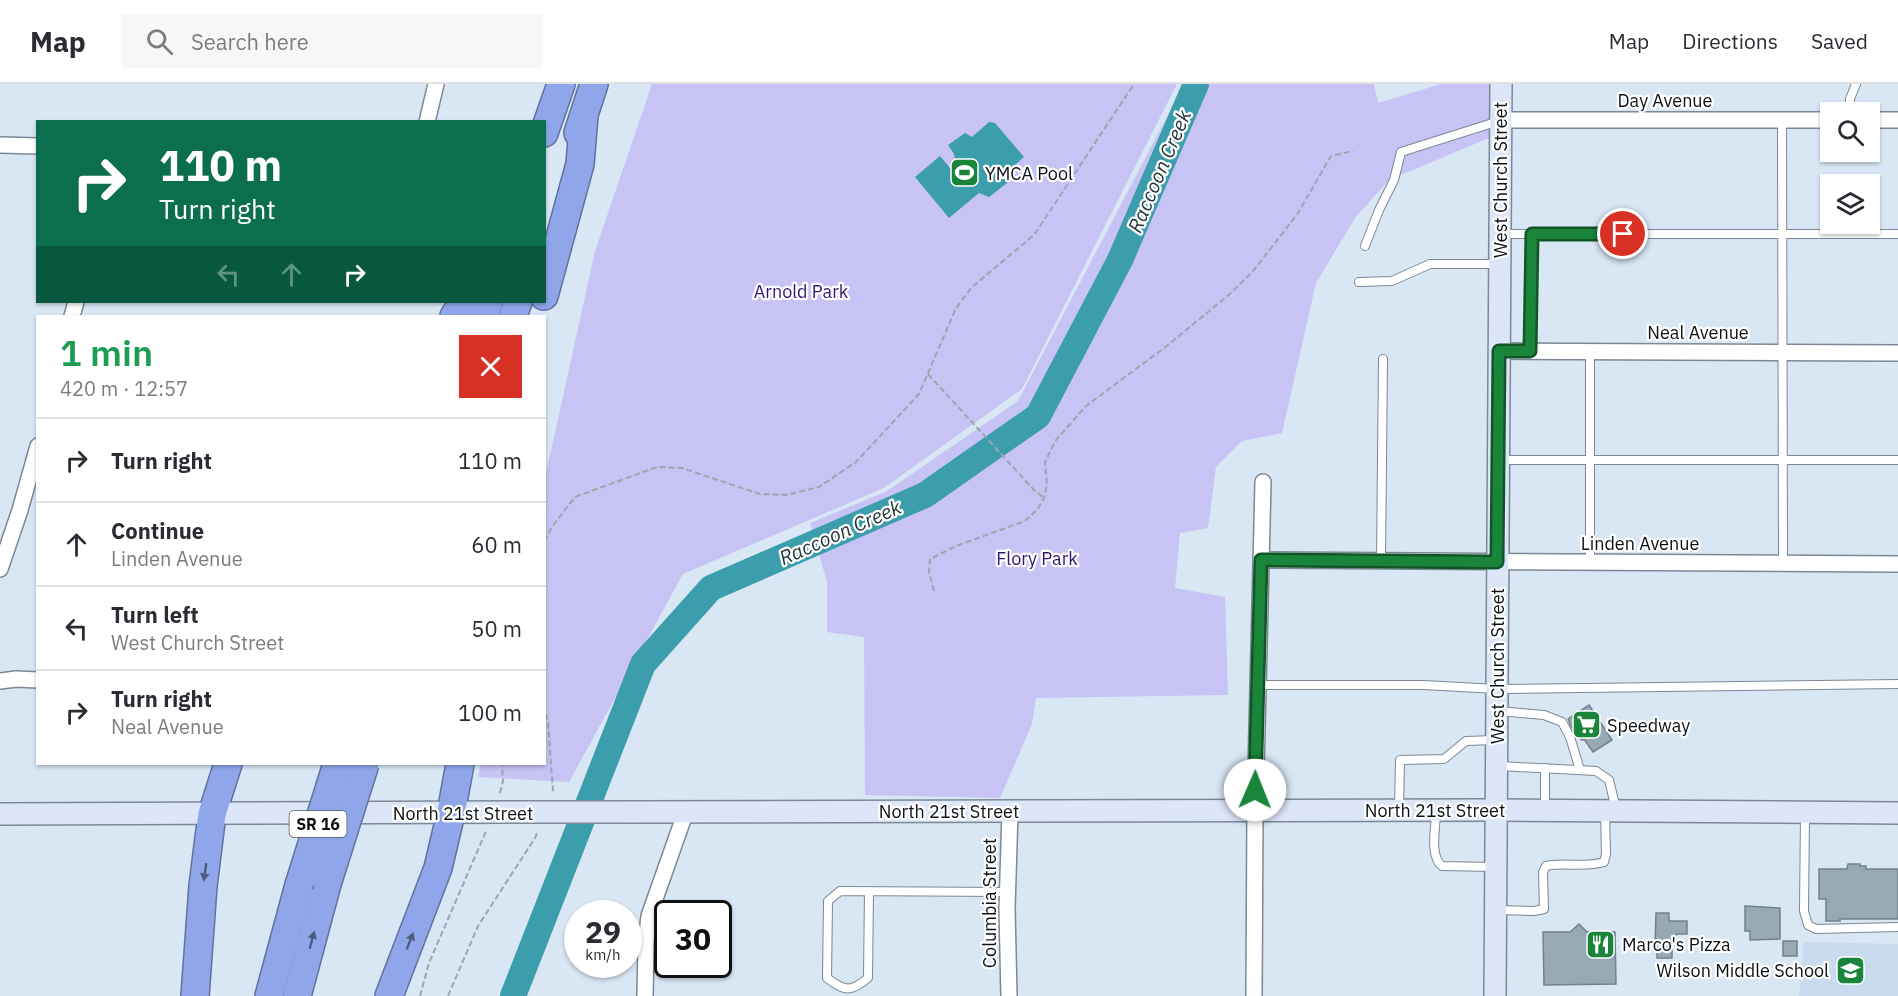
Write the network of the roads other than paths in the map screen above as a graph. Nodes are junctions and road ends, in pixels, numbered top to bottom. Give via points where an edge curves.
1 (436, 84) edge
2 (561, 84) edge
3 (594, 84) edge
4 (1501, 84) edge
5 (1856, 84) edge
6 (1850, 102) edge
7 (584, 116) junction
8 (427, 120) edge
9 (1500, 120) junction
10 (1782, 120) junction
11 (1820, 120) edge
12 (1880, 120) edge
13 (1898, 120) edge
14 (546, 127) edge
15 (0, 146) edge
16 (36, 146) edge
17 (546, 221) edge
18 (1500, 234) junction
19 (1532, 234) junction
20 (1783, 234) junction
21 (1898, 234) edge
22 (1365, 246) dead end
23 (1499, 264) junction
24 (1359, 282) dead end
25 (546, 289) edge
26 (1499, 351) junction
27 (1530, 351) junction
28 (1590, 351) junction
29 (1783, 352) junction
30 (1898, 353) edge
31 (1383, 359) dead end
32 (36, 453) edge
33 (1498, 460) junction
34 (1590, 460) junction
35 (1783, 460) junction
36 (1898, 460) edge
37 (1263, 482) dead end
38 (1261, 560) junction
39 (1382, 562) junction
40 (1497, 562) junction
41 (1590, 563) junction
42 (1783, 563) junction
43 (1898, 564) edge
44 (0, 569) edge
45 (36, 680) edge
46 (0, 681) edge
47 (1898, 684) edge
48 (1258, 685) junction
49 (1496, 689) junction
50 (1496, 711) junction
51 (1496, 740) junction
52 (228, 765) edge
53 (338, 765) edge
54 (365, 765) edge
55 (460, 765) edge
56 (1496, 766) junction
57 (1545, 768) junction
58 (1580, 770) junction
59 (1399, 810) junction
60 (1436, 810) junction
61 (1496, 810) junction
62 (1545, 810) junction
63 (1010, 811) junction
64 (1255, 811) junction
65 (1611, 811) junction
66 (686, 812) junction
67 (1805, 812) junction
68 (451, 813) junction
69 (1898, 813) edge
70 (0, 814) edge
71 (212, 814) junction
72 (1496, 867) junction
73 (869, 891) junction
74 (1007, 892) junction
75 (1496, 910) junction
76 (1898, 927) edge
77 (195, 996) edge
78 (268, 996) edge
79 (297, 996) edge
80 (389, 996) edge
81 (645, 996) edge
82 (1009, 996) edge
83 (1254, 996) edge
84 (1496, 996) edge

1 - 8 street
2 - 14 highway
3 - 7 highway
4 - 9 main road, West Church Street
5 - 6 lane
7 - 17 highway
7 - 25 highway via 580,164
9 - 10 street, Day Avenue
9 - 18 main road, West Church Street
9 - 22 lane via 1401,152 1394,180
10 - 11 street, Day Avenue
10 - 20 lane
12 - 13 street
15 - 16 street
18 - 19 lane
18 - 23 main road, West Church Street
19 - 20 lane
19 - 27 lane
20 - 21 lane
20 - 29 lane
23 - 24 lane via 1430,264 1392,281
23 - 26 main road, West Church Street
26 - 27 street, Neal Avenue
26 - 33 main road, West Church Street
27 - 28 street, Neal Avenue
28 - 29 street, Neal Avenue
28 - 34 lane
29 - 30 street, Neal Avenue
29 - 35 lane
31 - 39 lane
32 - 44 street
33 - 34 lane
33 - 40 main road, West Church Street
34 - 35 lane
34 - 41 lane
35 - 36 lane
35 - 42 lane
37 - 38 street
38 - 39 street, Linden Avenue
38 - 48 street
39 - 40 street, Linden Avenue
40 - 41 street, Linden Avenue
40 - 49 main road, West Church Street
41 - 42 street, Linden Avenue
42 - 43 street, Linden Avenue
45 - 46 street
47 - 49 lane
48 - 49 lane
48 - 64 street
49 - 50 main road, West Church Street
50 - 51 main road, West Church Street
50 - 58 lane via 1562,722
51 - 56 main road, West Church Street
51 - 59 lane via 1466,741 1444,759 1400,760
52 - 71 highway
53 - 78 highway, SR 16, bridge
79 -> 54 highway, SR 16, bridge
55 - 68 highway
56 - 57 lane
56 - 61 main road, West Church Street
57 - 58 lane
57 - 62 lane
58 - 65 lane via 1596,771 1609,780
59 - 60 main road, North 21st Street
59 - 64 main road, North 21st Street
60 - 61 main road, North 21st Street
60 - 72 lane via 1437,862 1452,867
61 - 62 main road, North 21st Street
61 - 72 main road, West Church Street
62 - 65 main road, North 21st Street
63 - 64 main road, North 21st Street
63 - 66 main road, North 21st Street
63 - 74 street, Columbia Street
64 - 83 street
65 - 67 main road, North 21st Street
65 - 75 lane via 1604,862 1546,866 1544,909
66 - 68 main road, North 21st Street, bridge via 534,820 496,812
66 - 81 street via 649,916
67 - 69 main road, North 21st Street
67 - 76 lane via 1804,911 1808,925 1816,929
68 - 71 main road, North 21st Street
80 -> 68 highway via 438,868
70 - 71 main road, North 21st Street
71 -> 77 highway
72 - 75 main road, West Church Street
73 - 73 lane via 840,891 828,901 828,978 840,988 856,988 868,978
73 - 74 lane
74 - 82 street, Columbia Street
75 - 84 main road, West Church Street

